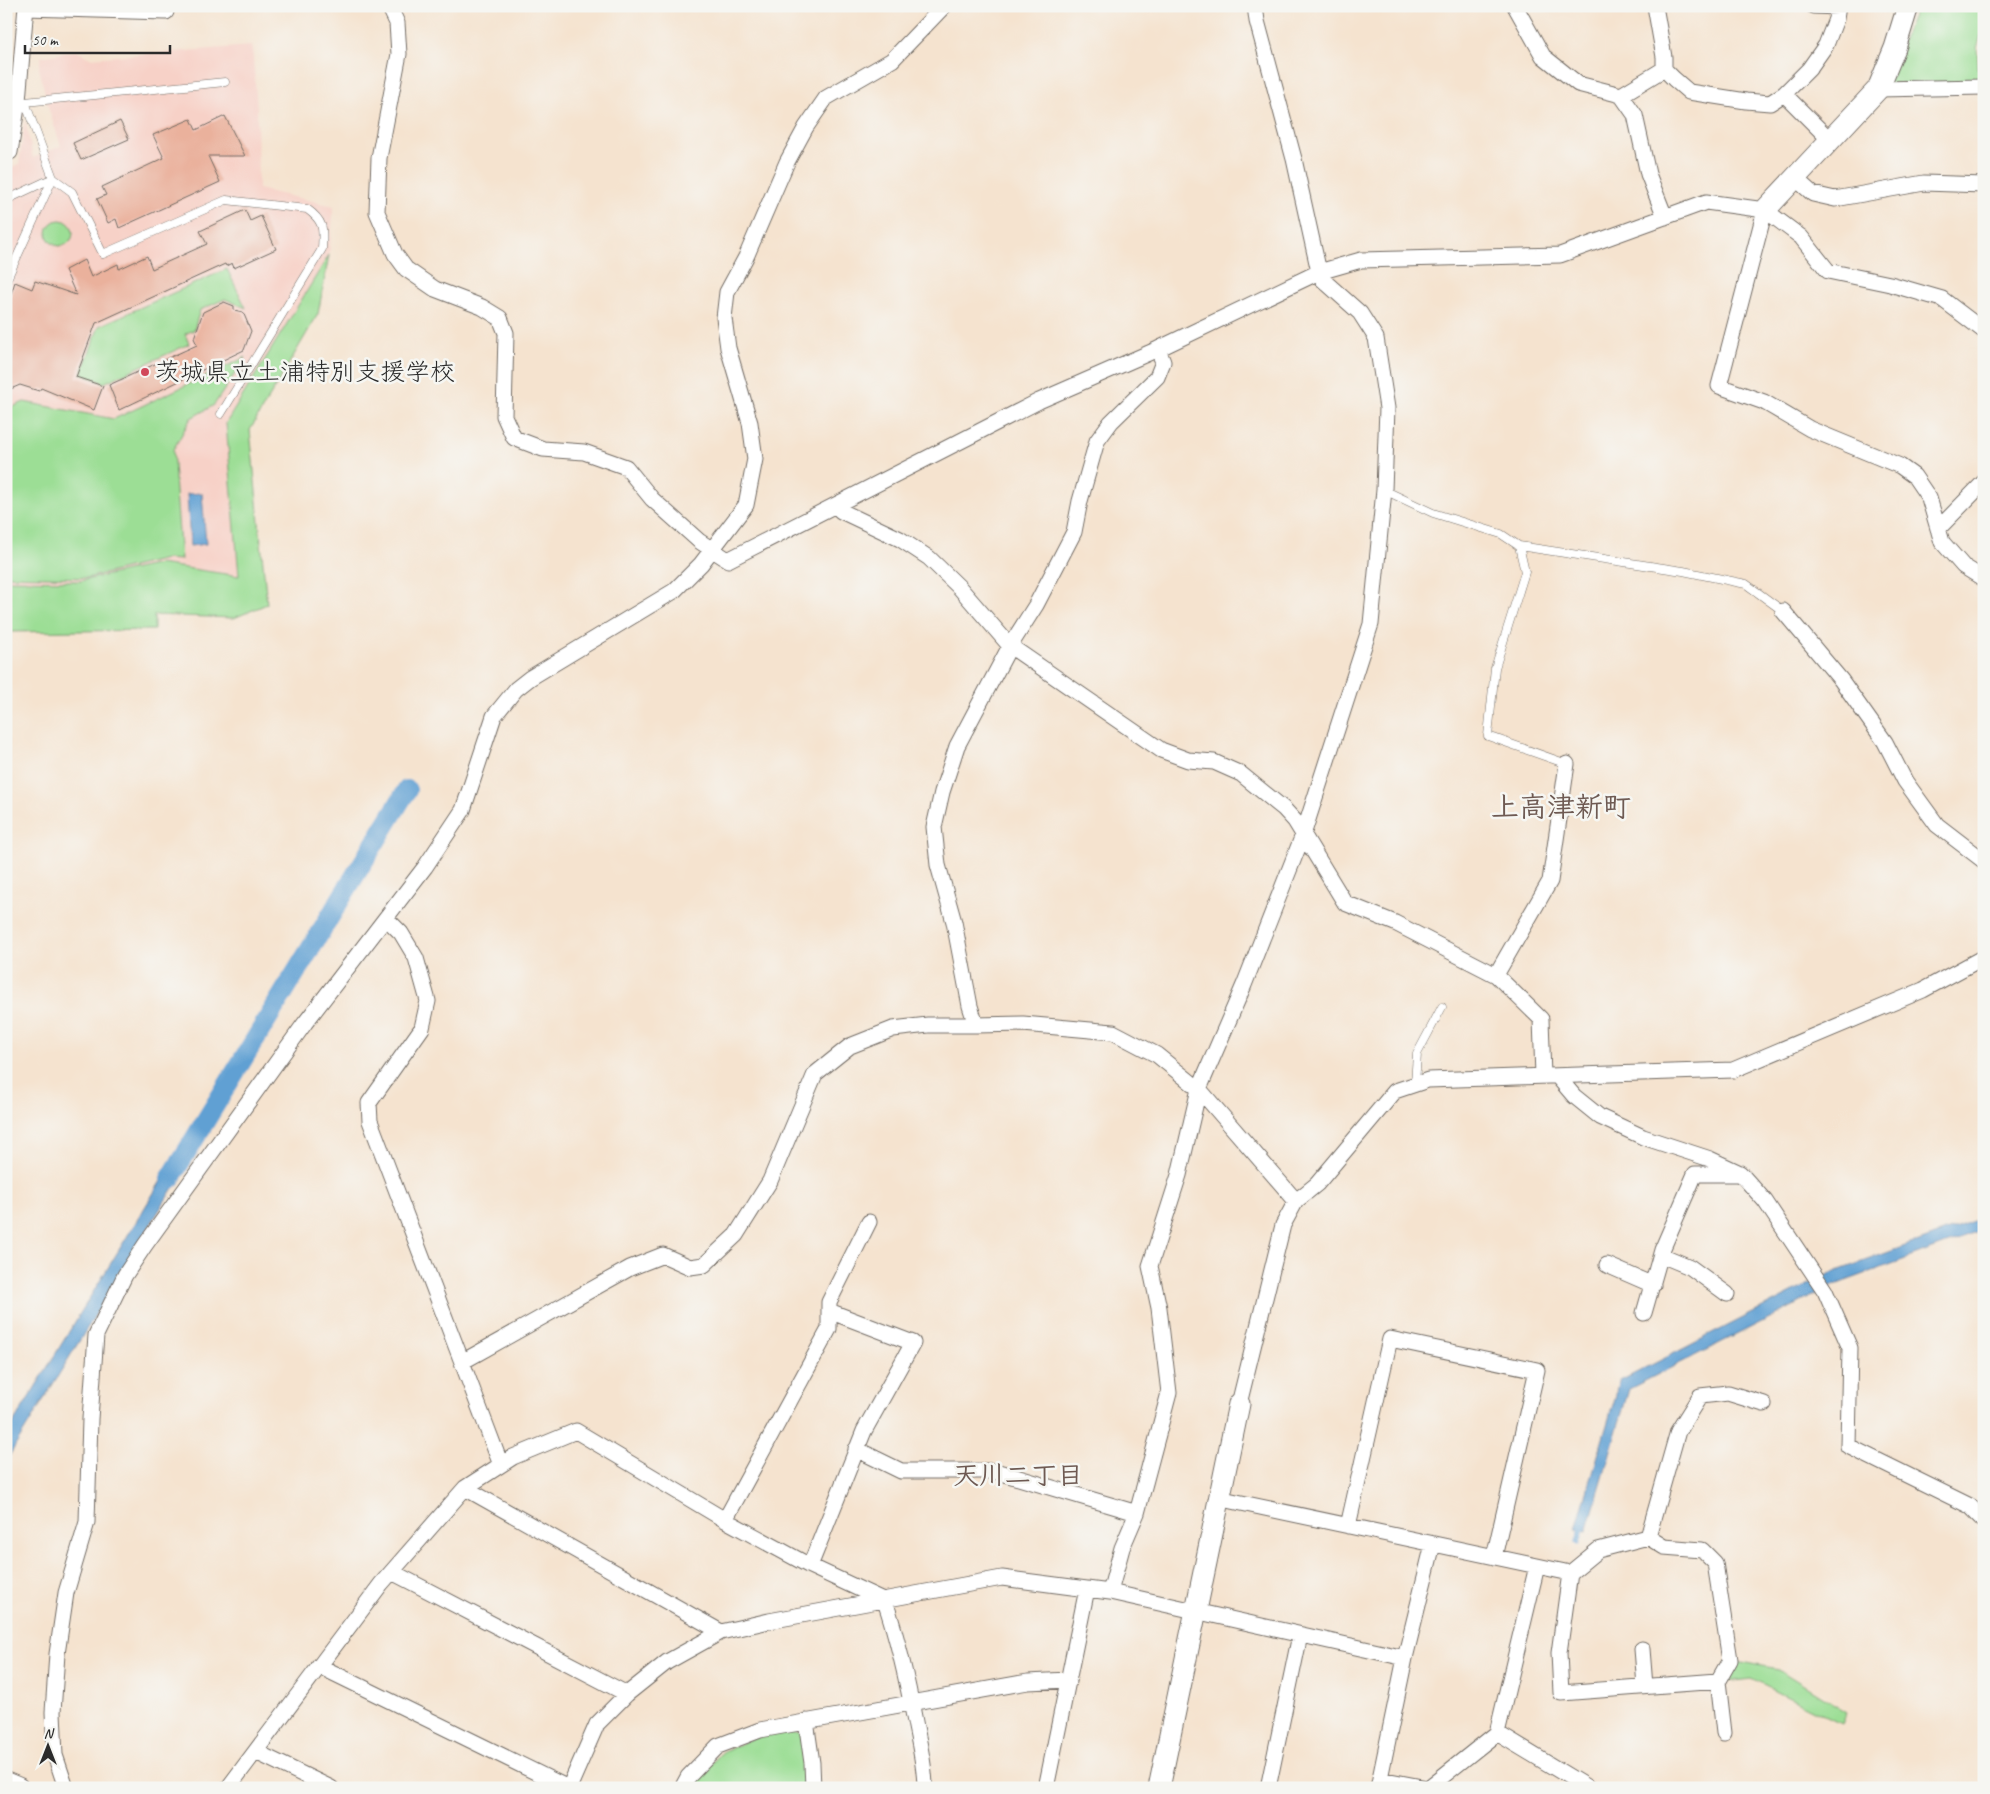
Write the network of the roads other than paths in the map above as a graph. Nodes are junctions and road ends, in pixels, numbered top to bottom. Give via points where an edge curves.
1 (166, 6) edge
2 (389, 6) edge
3 (944, 6) edge
4 (1255, 6) edge
5 (1515, 6) edge
6 (1655, 6) edge
7 (1813, 6) edge
8 (1908, 6) edge
9 (26, 7) edge
10 (1838, 7) edge
11 (1664, 68) junction
12 (225, 82) dead end
13 (1984, 87) edge
14 (1878, 89) junction
15 (1784, 94) junction
16 (1621, 95) junction
17 (22, 101) junction
18 (1830, 140) junction
19 (6, 154) edge
20 (53, 178) junction
21 (1795, 178) junction
22 (1984, 185) edge
23 (6, 200) edge
24 (1765, 210) junction
25 (1665, 217) junction
26 (1319, 272) junction
27 (6, 281) edge
28 (1984, 331) edge
29 (1158, 349) junction
30 (221, 414) dead end
31 (1984, 482) edge
32 (1384, 490) junction
33 (836, 506) junction
34 (1938, 529) junction
35 (1520, 546) junction
36 (711, 551) junction
37 (1984, 579) edge
38 (1784, 611) joint
39 (1010, 646) junction
40 (1567, 764) joint
41 (1303, 835) junction
42 (1984, 861) edge
43 (386, 918) junction
44 (1984, 957) edge
45 (1496, 975) junction
46 (1442, 1007) dead end
47 (976, 1025) junction
48 (1550, 1076) junction
49 (1415, 1084) junction
50 (1199, 1089) junction
51 (1740, 1173) junction
52 (1296, 1201) junction
53 (869, 1222) dead end
54 (1661, 1255) junction
55 (1607, 1265) dead end
56 (1652, 1285) junction
57 (1727, 1294) dead end
58 (829, 1311) junction
59 (1644, 1313) dead end
60 (462, 1362) junction
61 (1239, 1404) joint
62 (1764, 1404) dead end
63 (856, 1449) junction
64 (502, 1465) junction
65 (465, 1488) junction
66 (1218, 1498) junction
67 (1137, 1513) junction
68 (725, 1520) junction
69 (1984, 1520) edge
70 (1348, 1526) junction
71 (1648, 1537) junction
72 (1433, 1544) junction
73 (1494, 1557) junction
74 (810, 1566) junction
75 (1537, 1566) junction
76 (392, 1572) junction
77 (1570, 1574) junction
78 (1087, 1589) junction
79 (1110, 1592) junction
80 (885, 1601) junction
81 (1195, 1612) junction
82 (721, 1632) junction
83 (1300, 1635) junction
84 (1642, 1649) dead end
85 (1405, 1658) junction
86 (319, 1666) junction
87 (1068, 1680) junction
88 (1718, 1680) junction
89 (1645, 1686) junction
90 (628, 1694) junction
91 (911, 1702) junction
92 (806, 1721) junction
93 (1497, 1733) junction
94 (1724, 1733) dead end
95 (256, 1752) junction
96 (6, 1783) edge
97 (1379, 1784) edge
98 (18, 1788) edge
99 (66, 1788) edge
100 (228, 1788) edge
101 (331, 1788) edge
102 (569, 1788) edge
103 (682, 1788) edge
104 (813, 1788) edge
105 (925, 1788) edge
106 (1046, 1788) edge
107 (1159, 1788) edge
108 (1268, 1788) edge
109 (1428, 1788) edge
110 (1588, 1788) edge

1 - 9 street via 166,12
2 - 36 street via 397,23 399,54 379,158 377,212 395,254 406,268 435,290 482,307 500,318 506,333 504,416 514,438 543,448 584,452 626,467 652,498
3 - 36 street via 892,60 826,98 787,162 746,257 727,292 724,318 728,348 750,423 755,458 746,505
4 - 26 street
5 - 16 street via 1543,56 1578,84
6 - 11 street
7 - 10 street
8 - 14 street
9 - 17 street
10 - 15 street via 1826,45 1809,70
11 - 15 street via 1690,92 1770,103
11 - 16 street
12 - 17 lane
13 - 14 street
14 - 18 street
15 - 18 street
16 - 25 street via 1635,115 1648,174
17 - 19 street via 10,152
17 - 20 lane
18 - 21 street
20 - 23 lane
20 - 27 lane
20 - 30 lane via 72,192 103,254 226,200 307,209 317,217 323,227 322,249
21 - 22 street via 1813,194 1835,199 1924,183
21 - 24 street
24 - 25 street via 1706,202
24 - 28 street via 1801,237 1828,271 1942,299
24 - 34 street via 1718,386 1764,402 1810,428 1900,466 1914,476 1929,498
25 - 26 street via 1560,255 1361,260
26 - 29 street
26 - 32 street via 1323,280 1360,313 1376,338 1388,408
29 - 33 street via 1039,401
29 - 39 street via 1163,362 1157,377 1111,422 1097,441 1074,532 1036,605
31 - 34 street
32 - 35 lane via 1433,513 1501,534
32 - 41 street via 1371,624
33 - 36 street via 728,560
33 - 39 street via 929,558
34 - 37 street via 1942,542 1963,566
35 - 38 lane via 1746,584
35 - 40 lane via 1525,572 1495,668 1488,736
36 - 43 street via 674,591 516,688 494,716 463,810
38 - 42 street via 1841,680 1937,825
39 - 41 street via 1161,750 1188,760 1214,762 1241,774 1284,808
39 - 47 street via 957,746 934,827 938,865
40 - 45 street via 1550,881
41 - 45 street via 1344,903 1395,923
41 - 50 street
43 - 60 street via 402,933 416,958 428,1001 422,1028 369,1103 370,1121
43 - 99 street via 305,1023 145,1245 125,1275 96,1335 87,1522 66,1593 56,1654 53,1712 56,1755
44 - 48 street via 1923,990 1734,1070
45 - 48 street via 1541,1019
46 - 49 lane via 1417,1054
47 - 50 street via 1024,1024 1113,1032 1157,1055
47 - 60 street via 892,1029 850,1046 815,1074 770,1181 736,1235 704,1265 690,1267 663,1255 630,1268
48 - 49 street via 1428,1080
48 - 51 street via 1600,1117 1643,1137 1710,1159
49 - 52 street via 1395,1092 1317,1184
50 - 52 street
50 - 67 street via 1179,1175 1150,1266 1159,1308 1168,1393
51 - 54 street via 1695,1174
51 - 69 street via 1765,1201 1825,1292 1850,1348 1848,1446 1970,1506
52 - 61 street via 1283,1225
53 - 58 street via 829,1302
54 - 56 street
54 - 57 street via 1690,1267
55 - 56 street
56 - 59 street
58 - 63 street via 913,1343
58 - 68 street via 829,1329
60 - 64 street
61 - 66 street
62 - 71 street via 1728,1393 1700,1396 1678,1431
63 - 67 street via 901,1471 995,1471
63 - 74 street
64 - 65 street
64 - 68 street via 513,1457 576,1430
65 - 76 street
65 - 82 street
66 - 70 street
66 - 81 street
67 - 79 street via 1122,1548
68 - 74 street
70 - 72 street
70 - 73 street via 1390,1339 1528,1368 1537,1370
71 - 77 street via 1598,1550
71 - 88 street via 1664,1547 1702,1550 1715,1563 1730,1660
72 - 73 street
72 - 85 street
73 - 75 street
74 - 80 street
75 - 77 street
75 - 93 street
76 - 86 street
76 - 90 street
77 - 89 street via 1559,1653 1561,1694
78 - 79 street
78 - 80 street via 1002,1578
78 - 87 street
79 - 81 street
80 - 82 street via 769,1620
80 - 91 street
81 - 83 street
81 - 107 street
82 - 90 street via 667,1662
83 - 85 street
83 - 108 street
84 - 89 street
85 - 97 street
86 - 95 street
86 - 102 street
87 - 91 street via 1028,1682
87 - 106 street
88 - 89 street
88 - 94 street
90 - 102 street via 597,1724
91 - 92 street
91 - 105 street
92 - 103 street via 760,1730 718,1746 688,1777
92 - 104 street
93 - 109 street
93 - 110 street
95 - 100 street
95 - 101 street
96 - 98 street
97 - 109 street

